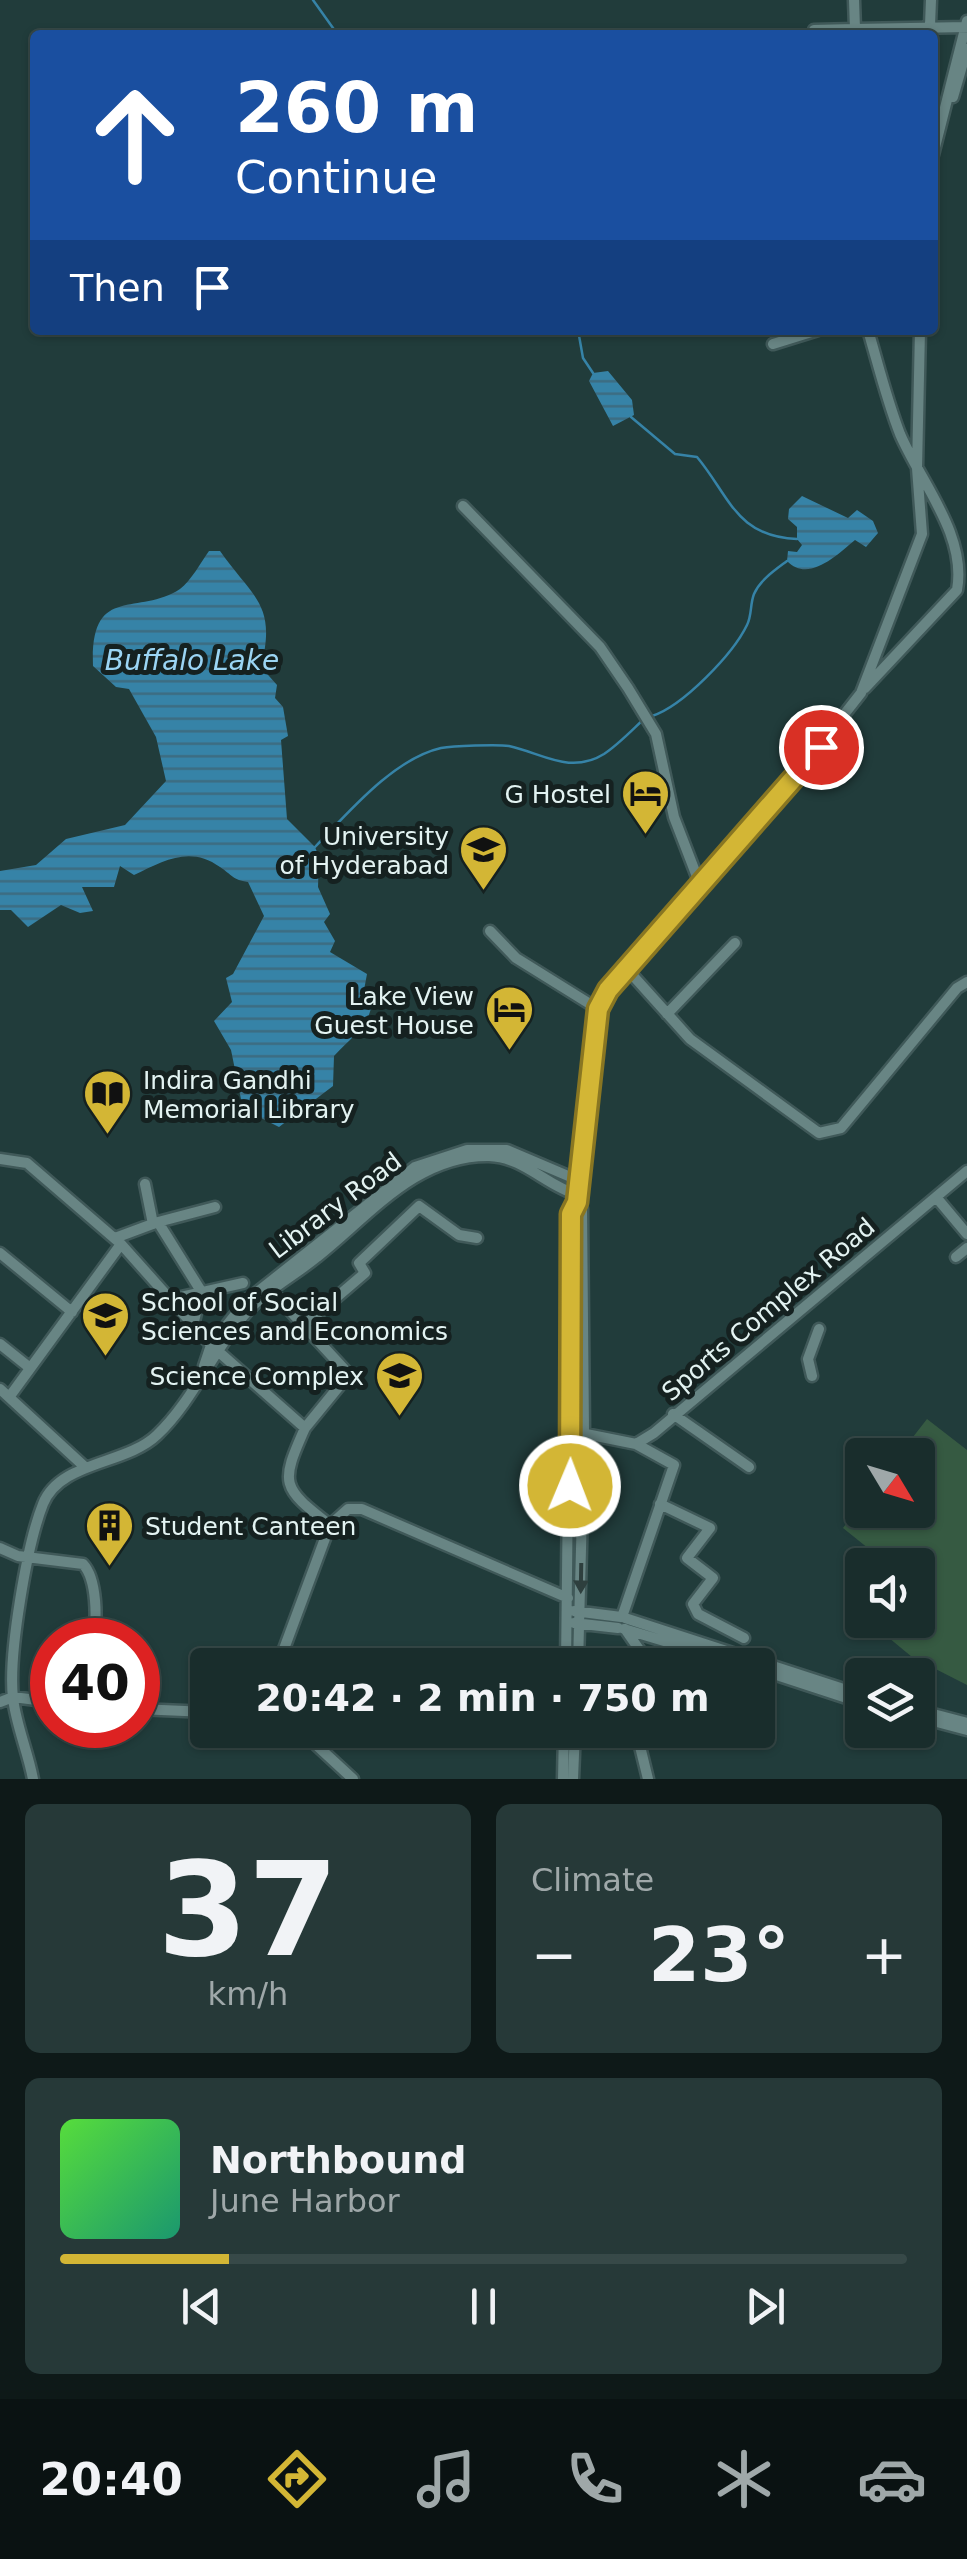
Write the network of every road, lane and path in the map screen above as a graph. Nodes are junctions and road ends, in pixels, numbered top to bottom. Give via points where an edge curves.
1 (854, 0) edge
2 (931, 0) edge
3 (930, 25) junction
4 (966, 25) edge
5 (855, 30) edge
6 (876, 30) edge
7 (967, 49) edge
8 (938, 115) edge
9 (787, 335) edge
10 (870, 335) edge
11 (920, 335) edge
12 (773, 344) dead end
13 (917, 468) junction
14 (464, 506) dead end
15 (861, 693) junction
16 (701, 887) junction
17 (490, 931) dead end
18 (735, 943) dead end
19 (627, 970) junction
20 (967, 982) edge
21 (598, 1009) junction
22 (667, 1014) junction
23 (0, 1159) edge
24 (967, 1171) edge
25 (580, 1181) junction
26 (144, 1184) dead end
27 (936, 1197) junction
28 (578, 1198) junction
29 (215, 1207) dead end
30 (156, 1223) junction
31 (967, 1234) edge
32 (477, 1238) dead end
33 (118, 1240) junction
34 (967, 1248) edge
35 (0, 1254) edge
36 (956, 1257) dead end
37 (243, 1283) dead end
38 (268, 1287) junction
39 (201, 1291) junction
40 (172, 1300) junction
41 (72, 1312) junction
42 (193, 1326) junction
43 (303, 1326) junction
44 (819, 1330) dead end
45 (0, 1344) edge
46 (215, 1349) junction
47 (30, 1368) junction
48 (812, 1376) dead end
49 (5, 1392) edge
50 (673, 1414) junction
51 (306, 1428) junction
52 (571, 1431) junction
53 (584, 1433) junction
54 (636, 1444) junction
55 (748, 1467) dead end
56 (86, 1468) junction
57 (660, 1504) junction
58 (330, 1524) junction
59 (0, 1548) edge
60 (29, 1557) junction
61 (568, 1598) junction
62 (574, 1617) junction
63 (94, 1618) edge
64 (622, 1621) junction
65 (744, 1638) dead end
66 (284, 1648) edge
67 (569, 1648) edge
68 (577, 1648) edge
69 (639, 1648) edge
70 (697, 1648) edge
71 (775, 1675) edge
72 (838, 1692) junction
73 (845, 1693) edge
74 (845, 1695) edge
75 (13, 1698) junction
76 (30, 1700) edge
77 (0, 1702) edge
78 (160, 1710) edge
79 (190, 1711) edge
80 (935, 1719) edge
81 (967, 1727) edge
82 (319, 1748) edge
83 (563, 1748) edge
84 (574, 1748) edge
85 (640, 1748) edge
86 (32, 1779) edge
87 (353, 1779) edge
88 (562, 1779) edge
89 (573, 1779) edge
90 (648, 1779) edge

1 - 5 street
2 - 3 street
3 - 4 street
3 - 6 street
4 - 8 street
7 - 8 street
9 - 12 street
10 - 13 street
11 - 13 street
13 - 15 street via 918,555
13 - 15 street via 950,524 963,572 957,590
14 - 16 street via 600,647 628,688 656,734 674,817
15 - 16 street
16 - 19 street
17 - 21 street via 516,958
18 - 22 street
19 - 21 street
19 - 22 street
20 - 22 street via 830,1133 819,1133 712,1058
21 - 25 street
23 - 33 street via 27,1163
24 - 27 street, Sports Complex Road
25 - 28 street
25 - 38 street, Library Road via 507,1150 446,1154 391,1182
26 - 30 street
27 - 31 street
27 - 50 street, Sports Complex Road
28 - 38 street via 504,1158 451,1162 398,1187
28 - 52 street via 571,1214
28 - 53 street
29 - 30 street
30 - 33 street
30 - 39 street
32 - 43 street via 460,1235 419,1206 359,1263 365,1274
33 - 40 street
33 - 41 street
34 - 36 street
35 - 41 street
37 - 39 street
38 - 43 street
38 - 46 street, Library Road
39 - 40 street
39 - 42 street
40 - 42 street
41 - 47 street
42 - 46 street
43 - 51 street via 345,1370
44 - 48 street via 808,1359
45 - 47 street
46 - 51 street
46 - 56 street via 156,1436
47 - 49 street
49 - 56 street
50 - 54 street, Sports Complex Road
50 - 55 street
51 - 58 street via 287,1484
52 - 53 street
52 - 61 street
53 - 54 street
53 -> 62 street
54 - 57 street via 674,1465
56 - 60 street via 43,1501
57 - 64 street
57 - 65 street via 710,1528 687,1558 713,1578 693,1604 698,1614
58 - 61 street via 348,1509 362,1509
58 - 66 street
59 - 60 street
60 - 63 street via 78,1561 89,1570
60 - 75 street
61 - 62 street
62 - 64 street
62 - 67 street
62 - 68 street
64 - 69 street
64 - 70 street
64 - 72 street
71 - 72 street
72 - 73 street
72 - 74 street
75 - 76 street
75 - 77 street
75 - 86 street
78 - 79 street
80 - 81 street
82 - 87 street
83 - 88 street
84 - 89 street
85 - 90 street

